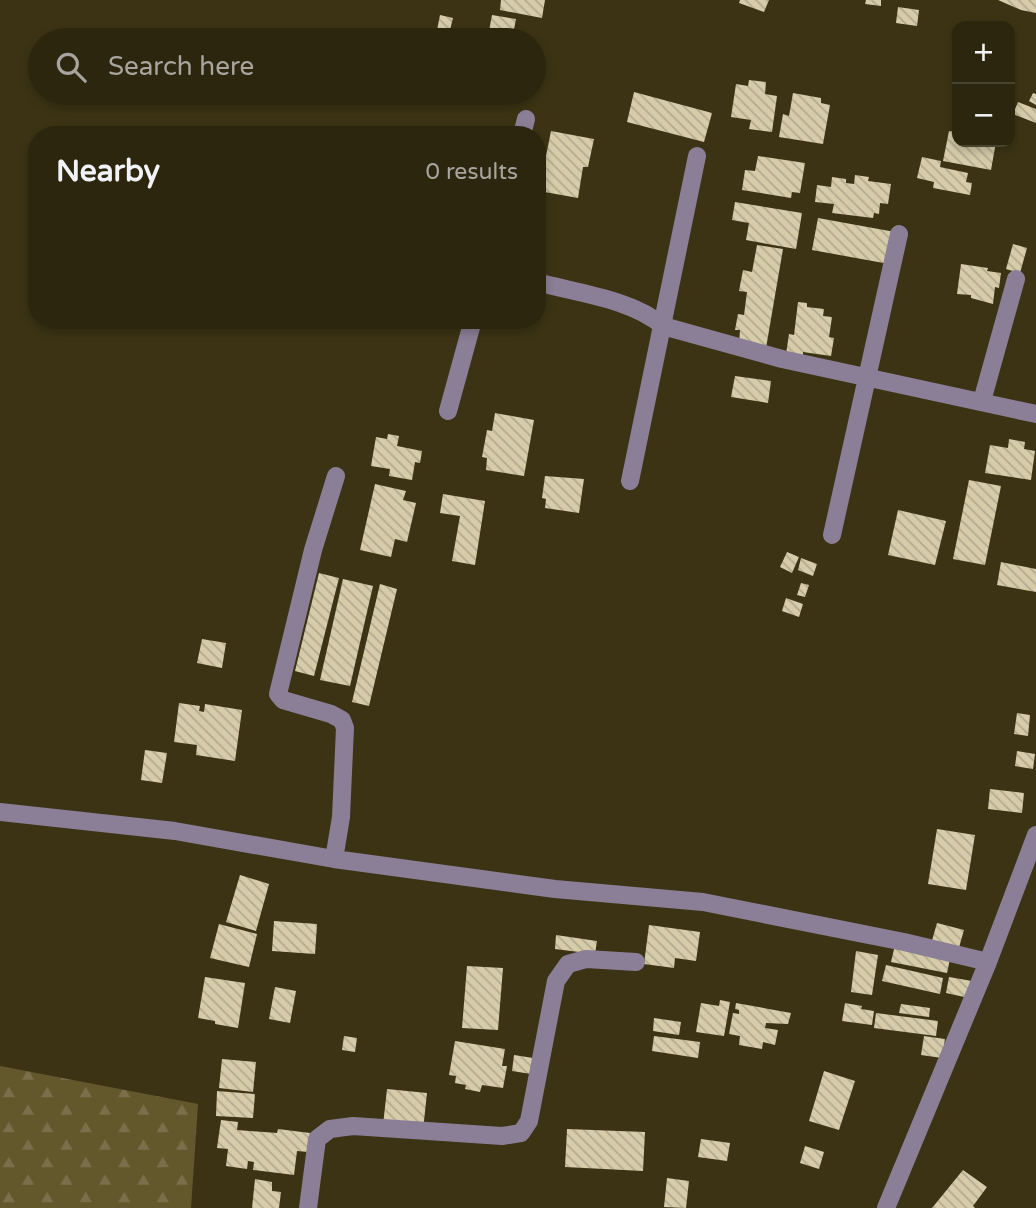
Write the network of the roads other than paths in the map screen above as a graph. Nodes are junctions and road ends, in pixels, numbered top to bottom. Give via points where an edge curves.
1 (697, 156) dead end
2 (899, 234) dead end
3 (1016, 279) dead end
4 (546, 285) edge
5 (663, 326) junction
6 (471, 329) edge
7 (867, 376) junction
8 (982, 401) junction
9 (448, 411) dead end
10 (1036, 414) edge
11 (336, 475) dead end
12 (630, 481) dead end
13 (832, 535) dead end
14 (0, 812) edge
15 (1036, 835) edge
16 (334, 859) junction
17 (636, 962) dead end
18 (988, 962) junction
19 (308, 1208) edge
20 (886, 1208) edge

1 - 5 street
2 - 7 street
3 - 8 street
4 - 5 street via 648,313
5 - 7 street via 782,359
5 - 12 street
6 - 9 street
7 - 8 street
7 - 13 street
8 - 10 street
11 - 16 street via 278,694 283,700 331,714 342,720 345,728
14 - 16 street via 175,831
15 - 18 street
16 - 18 street via 555,889 703,902
17 - 19 street via 586,959 568,964 562,972 556,981 529,1121 521,1133 330,1129 317,1139
18 - 20 street

